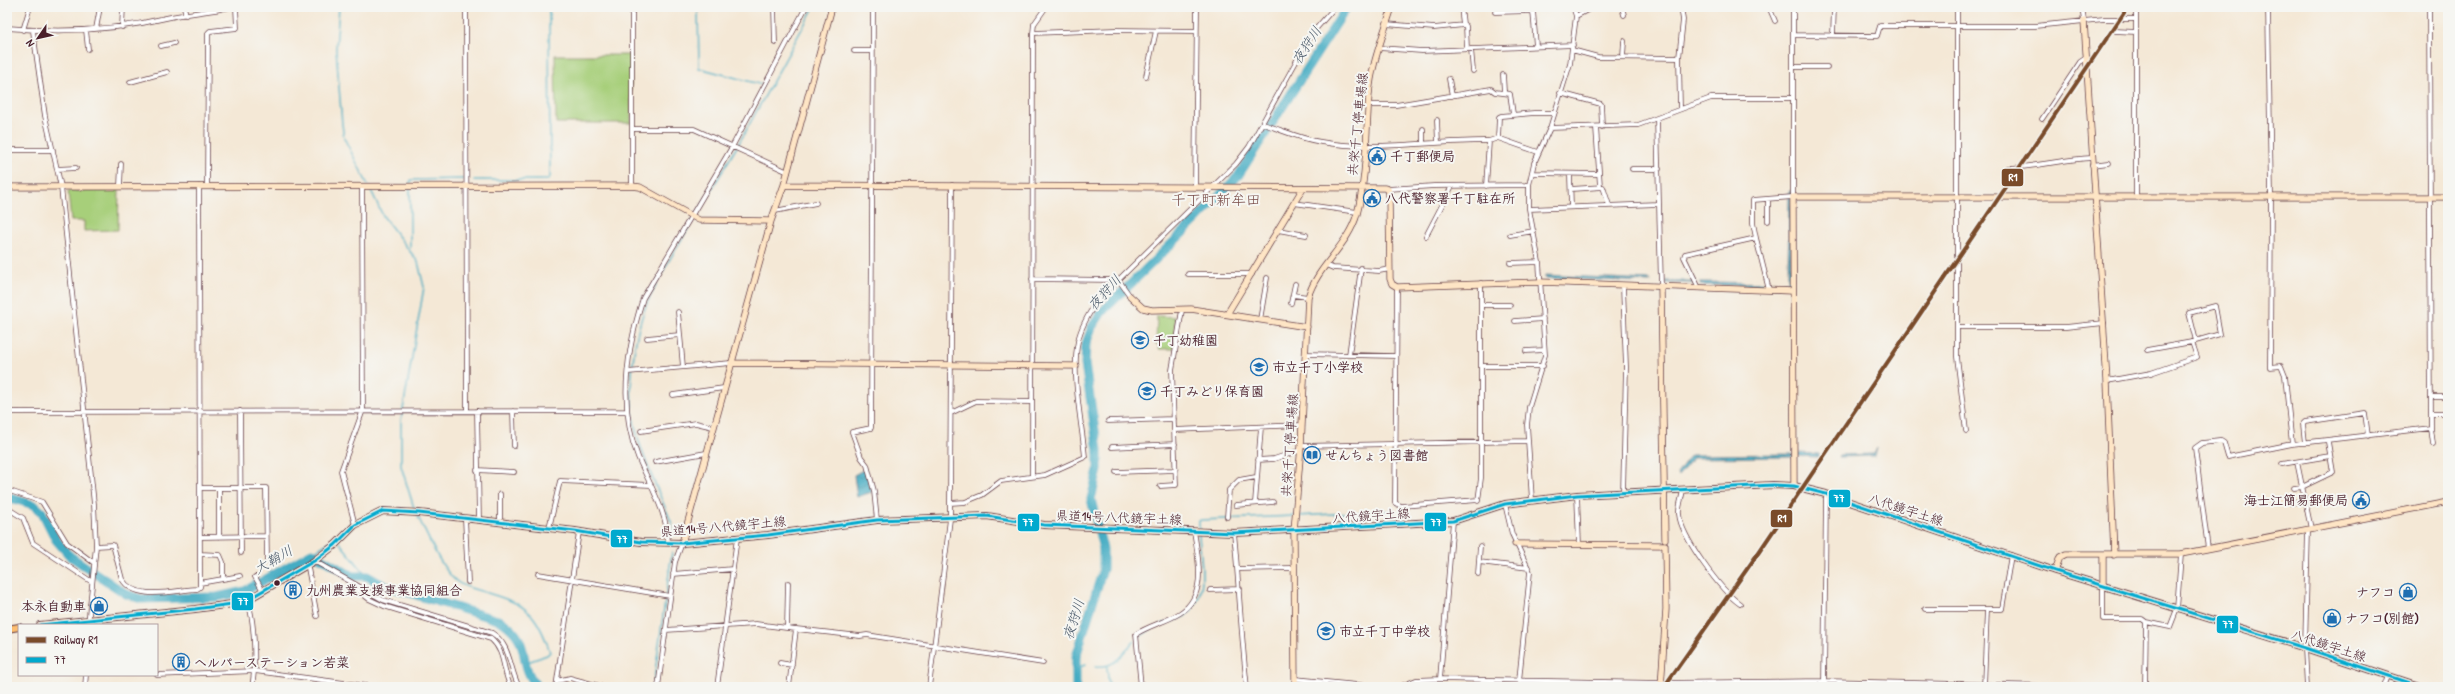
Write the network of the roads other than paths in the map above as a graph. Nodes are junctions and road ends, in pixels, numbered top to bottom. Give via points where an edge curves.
1 (30, 7) edge
2 (100, 7) edge
3 (123, 7) edge
4 (184, 7) edge
5 (230, 7) edge
6 (236, 7) edge
7 (466, 7) edge
8 (632, 7) edge
9 (774, 7) edge
10 (800, 7) edge
11 (832, 7) edge
12 (873, 7) edge
13 (957, 7) edge
14 (1000, 7) edge
15 (1046, 7) edge
16 (1196, 7) edge
17 (1335, 7) edge
18 (1392, 7) edge
19 (1461, 7) edge
20 (1573, 7) edge
21 (1593, 7) edge
22 (1622, 7) edge
23 (1681, 7) edge
24 (1769, 7) edge
25 (1793, 7) edge
26 (1834, 7) edge
27 (1957, 7) edge
28 (2082, 7) edge
29 (2136, 7) edge
30 (2268, 7) edge
31 (2430, 7) edge
32 (805, 9) edge
33 (1495, 12) dead end
34 (186, 15) junction
35 (1624, 15) dead end
36 (1576, 16) junction
37 (2136, 19) junction
38 (1776, 21) dead end
39 (2084, 21) junction
40 (1386, 24) junction
41 (1464, 25) junction
42 (1957, 26) junction
43 (122, 27) junction
44 (7, 28) edge
45 (96, 29) junction
46 (23, 30) junction
47 (86, 30) junction
48 (33, 31) junction
49 (1156, 31) junction
50 (1196, 31) junction
51 (2115, 31) dead end
52 (2136, 32) junction
53 (1033, 33) junction
54 (1793, 35) junction
55 (1833, 35) junction
56 (1624, 42) dead end
57 (174, 43) dead end
58 (775, 43) dead end
59 (1573, 45) junction
60 (161, 46) dead end
61 (1536, 46) junction
62 (1379, 48) junction
63 (88, 49) dead end
64 (1469, 49) junction
65 (1572, 50) junction
66 (854, 51) dead end
67 (872, 51) junction
68 (1623, 57) junction
69 (1680, 58) junction
70 (2086, 58) junction
71 (1793, 67) junction
72 (1827, 67) dead end
73 (1473, 71) dead end
74 (167, 72) dead end
75 (1503, 75) dead end
76 (1146, 76) dead end
77 (1449, 79) dead end
78 (130, 82) dead end
79 (1504, 92) junction
80 (1560, 93) junction
81 (1452, 96) junction
82 (1793, 98) junction
83 (1368, 105) junction
84 (1680, 109) junction
85 (1554, 113) junction
86 (1513, 114) junction
87 (1657, 118) junction
88 (2042, 119) dead end
89 (1438, 120) dead end
90 (1263, 124) junction
91 (1596, 127) junction
92 (1602, 127) junction
93 (1550, 128) junction
94 (632, 129) junction
95 (1423, 129) dead end
96 (1498, 138) junction
97 (1489, 141) junction
98 (1423, 143) junction
99 (1438, 143) junction
100 (1365, 146) junction
101 (733, 147) junction
102 (7, 150) edge
103 (52, 150) junction
104 (1538, 152) junction
105 (2092, 158) junction
106 (2109, 163) dead end
107 (120, 164) dead end
108 (2092, 165) junction
109 (76, 168) dead end
110 (2008, 168) dead end
111 (57, 169) junction
112 (1632, 169) dead end
113 (1659, 169) junction
114 (788, 172) junction
115 (1532, 173) junction
116 (1598, 174) junction
117 (1570, 175) junction
118 (784, 185) junction
119 (871, 185) junction
120 (952, 185) junction
121 (1529, 185) junction
122 (120, 186) junction
123 (199, 186) junction
124 (207, 186) junction
125 (363, 186) junction
126 (466, 186) junction
127 (632, 186) junction
128 (1452, 186) junction
129 (1486, 186) junction
130 (1600, 186) junction
131 (7, 187) edge
132 (61, 187) junction
133 (1032, 187) junction
134 (1195, 187) junction
135 (1214, 187) junction
136 (1303, 188) junction
137 (1362, 188) junction
138 (1388, 189) junction
139 (1571, 189) junction
140 (2271, 196) junction
141 (1793, 197) junction
142 (1957, 197) junction
143 (2094, 197) junction
144 (2136, 197) junction
145 (2429, 197) junction
146 (2448, 197) edge
147 (1768, 199) junction
148 (816, 203) dead end
149 (1294, 203) junction
150 (1658, 204) junction
151 (1609, 205) junction
152 (1571, 206) junction
153 (1530, 209) junction
154 (775, 211) junction
155 (1357, 212) junction
156 (694, 217) junction
157 (771, 221) junction
158 (1768, 221) dead end
159 (1278, 230) junction
160 (1534, 231) junction
161 (1306, 235) dead end
162 (1510, 235) dead end
163 (1426, 236) dead end
164 (1756, 238) junction
165 (1539, 262) junction
166 (1510, 263) dead end
167 (1326, 265) junction
168 (1361, 268) junction
169 (1390, 269) junction
170 (1188, 274) dead end
171 (1252, 274) junction
172 (1267, 278) dead end
173 (1032, 279) junction
174 (1119, 281) junction
175 (1540, 282) junction
176 (1481, 283) junction
177 (1295, 284) dead end
178 (1623, 286) junction
179 (1397, 287) junction
180 (1661, 287) junction
181 (1699, 288) junction
182 (1769, 290) junction
183 (1792, 291) junction
184 (1293, 295) junction
185 (1130, 296) joint
186 (1308, 297) junction
187 (1291, 303) dead end
188 (1481, 305) junction
189 (1510, 305) dead end
190 (1182, 310) junction
191 (678, 312) dead end
192 (1227, 314) junction
193 (1260, 320) junction
194 (1543, 320) junction
195 (1515, 321) dead end
196 (2104, 323) junction
197 (1957, 326) junction
198 (1307, 327) junction
199 (680, 335) junction
200 (648, 338) dead end
201 (2194, 341) junction
202 (1544, 350) junction
203 (2147, 350) dead end
204 (1526, 351) dead end
205 (1305, 354) junction
206 (1349, 355) junction
207 (1396, 356) junction
208 (731, 363) junction
209 (870, 364) junction
210 (951, 364) junction
211 (1031, 365) junction
212 (1076, 366) junction
213 (1481, 366) junction
214 (1543, 366) junction
215 (683, 367) junction
216 (630, 372) junction
217 (2107, 381) junction
218 (724, 388) junction
219 (673, 395) dead end
220 (2431, 397) junction
221 (2448, 397) edge
222 (1032, 402) junction
223 (200, 410) junction
224 (363, 410) junction
225 (467, 410) junction
226 (627, 410) junction
227 (84, 411) junction
228 (240, 411) junction
229 (477, 411) junction
230 (513, 411) junction
231 (7, 412) edge
232 (951, 413) junction
233 (2431, 413) junction
234 (2448, 413) edge
235 (1174, 419) junction
236 (1108, 421) dead end
237 (1302, 425) junction
238 (713, 427) junction
239 (1261, 427) junction
240 (2431, 428) junction
241 (1174, 430) junction
242 (641, 431) dead end
243 (1966, 431) dead end
244 (2368, 436) junction
245 (1480, 441) junction
246 (1527, 441) junction
247 (2328, 442) junction
248 (1175, 444) junction
249 (1395, 444) junction
250 (2292, 444) junction
251 (2305, 444) junction
252 (2433, 444) dead end
253 (514, 446) dead end
254 (1112, 447) dead end
255 (1301, 448) junction
256 (706, 453) junction
257 (2330, 456) junction
258 (1258, 460) junction
259 (655, 462) dead end
260 (2297, 462) junction
261 (2282, 464) dead end
262 (477, 470) junction
263 (1175, 470) junction
264 (514, 472) dead end
265 (1116, 472) dead end
266 (1032, 476) junction
267 (1256, 477) junction
268 (651, 485) junction
269 (1160, 486) dead end
270 (1794, 486) junction
271 (2302, 487) junction
272 (200, 488) junction
273 (219, 488) junction
274 (240, 488) junction
275 (2294, 488) dead end
276 (7, 490) edge
277 (1664, 490) junction
278 (1683, 490) junction
279 (1623, 493) junction
280 (500, 494) dead end
281 (1826, 494) junction
282 (1577, 495) junction
283 (1532, 500) junction
284 (2304, 500) junction
285 (1273, 502) dead end
286 (2448, 502) edge
287 (950, 503) junction
288 (1255, 503) junction
289 (2291, 503) dead end
290 (1506, 504) junction
291 (1236, 505) dead end
292 (7, 508) edge
293 (11, 511) junction
294 (1227, 517) dead end
295 (465, 518) junction
296 (950, 519) junction
297 (479, 520) junction
298 (877, 520) junction
299 (1453, 521) junction
300 (500, 523) junction
301 (355, 525) junction
302 (7, 527) edge
303 (549, 528) junction
304 (1294, 529) junction
305 (2309, 529) junction
306 (1195, 531) junction
307 (579, 532) junction
308 (1234, 533) junction
309 (266, 536) junction
310 (200, 537) junction
311 (219, 537) junction
312 (240, 537) junction
313 (737, 538) junction
314 (1665, 539) dead end
315 (668, 543) junction
316 (682, 543) junction
317 (1515, 544) junction
318 (1579, 544) junction
319 (96, 546) junction
320 (1480, 546) dead end
321 (2208, 550) junction
322 (241, 553) dead end
323 (200, 554) junction
324 (2102, 554) junction
325 (2181, 554) junction
326 (2011, 555) junction
327 (2114, 555) junction
328 (315, 560) junction
329 (267, 562) dead end
330 (1479, 562) junction
331 (93, 565) junction
332 (306, 566) junction
333 (1293, 568) junction
334 (1529, 568) junction
335 (1238, 569) junction
336 (733, 570) junction
337 (2055, 570) junction
338 (538, 574) dead end
339 (673, 574) junction
340 (1478, 574) dead end
341 (240, 576) dead end
342 (255, 577) dead end
343 (572, 579) junction
344 (92, 580) junction
345 (223, 580) junction
346 (348, 582) junction
347 (468, 582) dead end
348 (200, 583) junction
349 (788, 583) dead end
350 (2103, 586) junction
351 (1240, 588) junction
352 (262, 589) junction
353 (1210, 590) dead end
354 (670, 596) junction
355 (247, 600) junction
356 (1740, 604) dead end
357 (1925, 609) dead end
358 (1987, 609) junction
359 (2177, 609) junction
360 (317, 616) dead end
361 (88, 622) edge
362 (2146, 622) junction
363 (56, 624) edge
364 (726, 625) junction
365 (18, 627) edge
366 (7, 628) edge
367 (787, 628) junction
368 (796, 629) junction
369 (666, 630) junction
370 (935, 647) junction
371 (2305, 648) junction
372 (1043, 662) dead end
373 (780, 663) dead end
374 (792, 665) junction
375 (255, 671) junction
376 (158, 675) edge
377 (86, 676) edge
378 (2388, 676) junction
379 (1295, 679) junction
380 (1440, 679) junction
381 (557, 680) junction
382 (1519, 680) junction
383 (1313, 681) junction
384 (1497, 681) junction
385 (1542, 681) junction
386 (1824, 681) junction
387 (1338, 685) edge
388 (1661, 685) edge
389 (1356, 686) edge
390 (1984, 686) edge
391 (85, 687) edge
392 (252, 687) edge
393 (374, 687) edge
394 (510, 687) edge
395 (519, 687) edge
396 (556, 687) edge
397 (603, 687) edge
398 (658, 687) edge
399 (717, 687) edge
400 (789, 687) edge
401 (929, 687) edge
402 (1141, 687) edge
403 (1247, 687) edge
404 (1295, 687) edge
405 (1313, 687) edge
406 (1378, 687) edge
407 (1399, 687) edge
408 (1497, 687) edge
409 (1541, 687) edge
410 (1824, 687) edge
411 (2102, 687) edge
412 (2145, 687) edge
413 (2307, 687) edge
414 (2384, 687) edge
415 (2422, 687) edge

1 - 46 street
2 - 45 street
3 - 43 street
4 - 34 street
5 - 34 street
6 - 124 street via 237,28 208,33
7 - 126 street
8 - 94 street
9 - 58 street
10 - 32 street
11 - 114 street
12 - 67 street
13 - 14 street
15 - 53 street via 1034,24
16 - 50 street
17 - 90 street via 1307,43
18 - 40 street, 共栄千丁停車場線
19 - 41 street
20 - 36 street
21 - 36 street
22 - 35 street
23 - 69 street via 1683,20
24 - 38 street
25 - 54 street
26 - 55 street
27 - 42 street
28 - 39 street
29 - 37 street
30 - 140 street
31 - 145 street
32 - 101 street
33 - 61 street via 1533,11
34 - 43 street
36 - 59 street
37 - 39 street
37 - 52 street
39 - 42 street via 2039,26
39 - 70 street
40 - 41 street via 1434,28
40 - 62 street, 共栄千丁停車場線
41 - 64 street
42 - 55 street via 1880,26 1877,36
42 - 142 street
43 - 45 street
44 - 46 street
45 - 47 street
46 - 48 street
47 - 48 street
47 - 63 street
48 - 103 street via 44,116
49 - 50 street
49 - 53 street
49 - 76 street
50 - 134 street
51 - 52 street
52 - 144 street
53 - 133 street
54 - 55 street
54 - 71 street
56 - 68 street
57 - 60 street
59 - 61 street
59 - 65 street
61 - 64 street
62 - 64 street via 1422,51
62 - 83 street, 共栄千丁停車場線
64 - 73 street
65 - 68 street via 1598,57
65 - 80 street
66 - 67 street
67 - 119 street
68 - 69 street
69 - 84 street
70 - 88 street via 2080,62
70 - 105 street
71 - 72 street
71 - 82 street
74 - 78 street
75 - 79 street
77 - 81 street
79 - 81 street via 1494,92 1491,89
79 - 86 street via 1511,96
80 - 85 street
80 - 92 street via 1601,104
81 - 83 street via 1396,105
82 - 84 street via 1711,98
82 - 141 street
83 - 100 street, 共栄千丁停車場線
84 - 87 street
85 - 86 street
85 - 93 street
86 - 96 street via 1499,117
87 - 92 street via 1638,125
87 - 113 street
89 - 99 street
90 - 100 street via 1323,143
90 - 135 street via 1236,164
91 - 92 street
91 - 93 street
91 - 116 street
93 - 104 street
94 - 101 street via 694,129
94 - 127 street
95 - 98 street
96 - 97 street
96 - 104 street
97 - 99 street
97 - 129 street
98 - 99 street
98 - 100 street
100 - 137 street, 共栄千丁停車場線
101 - 114 street
101 - 156 street
102 - 103 street
103 - 111 street
104 - 115 street
105 - 108 street
105 - 110 street via 2059,160 2036,167
106 - 108 street
107 - 122 street
108 - 143 street
109 - 111 street
111 - 132 street
112 - 113 street
113 - 150 street
114 - 118 street
115 - 117 street
115 - 121 street
116 - 117 street
116 - 130 street
117 - 139 street
118 - 119 street
118 - 154 street
119 - 120 street
119 - 209 street
120 - 133 street
120 - 210 street
121 - 129 street
121 - 153 street
122 - 123 street
122 - 132 street
123 - 124 street
123 - 223 street
124 - 125 street
125 - 126 street
125 - 224 street
126 - 127 street
126 - 225 street
127 - 156 street via 640,187
128 - 129 street
128 - 138 street
128 - 163 street
130 - 139 street
130 - 151 street via 1605,190
131 - 132 street
132 - 227 street
133 - 134 street
133 - 173 street
134 - 135 street
135 - 136 street
135 - 174 street
136 - 137 street
136 - 149 street
137 - 138 street
137 - 155 street, 共栄千丁停車場線
138 - 169 street
139 - 152 street
140 - 144 street
140 - 145 street
140 - 250 street via 2270,367 2281,366 2285,376
141 - 142 street
141 - 147 street
141 - 183 street
142 - 143 street
142 - 197 street
143 - 144 street
143 - 196 street
145 - 146 street
145 - 220 street
147 - 158 street
147 - 164 street via 1753,200
148 - 154 street
149 - 155 street
149 - 159 street
150 - 151 street
150 - 180 street
151 - 152 street
152 - 153 street
153 - 160 street
154 - 157 street
155 - 167 street, 共栄千丁停車場線 via 1348,236
156 - 157 street via 707,221
156 - 216 street via 643,298 636,321
157 - 208 street
159 - 161 street
159 - 171 street
160 - 162 street
160 - 165 street
164 - 181 street via 1685,254 1684,257
164 - 182 street
165 - 166 street
165 - 175 street
167 - 168 street via 1333,268
167 - 186 street, 共栄千丁停車場線
168 - 169 street
168 - 206 street
169 - 179 street via 1390,279
170 - 171 street
171 - 192 street
172 - 193 street
173 - 174 street
173 - 211 street
174 - 185 street
174 - 212 street via 1098,300 1088,315 1078,342
175 - 176 street
175 - 178 street
175 - 194 street
176 - 179 street
176 - 188 street
177 - 184 street
178 - 180 street
178 - 279 street via 1626,367
179 - 207 street
180 - 181 street
180 - 277 street
181 - 182 street
182 - 183 street
183 - 270 street
184 - 186 street
184 - 187 street
185 - 190 street via 1143,308
186 - 198 street, 共栄千丁停車場線
188 - 189 street
188 - 213 street
190 - 192 street
190 - 235 street via 1172,370
191 - 199 street
192 - 193 street
193 - 198 street
194 - 195 street
194 - 202 street
196 - 197 street via 2066,327
196 - 217 street
197 - 243 street via 1957,357
198 - 205 street, 共栄千丁停車場線
199 - 200 street
199 - 215 street
201 - 201 street via 2189,312 2214,306 2220,334
201 - 203 street
201 - 217 street via 2197,357 2151,373
202 - 204 street
202 - 214 street
205 - 206 street
205 - 237 street, 共栄千丁停車場線
206 - 207 street
207 - 249 street
208 - 209 street
208 - 215 street
208 - 218 street
209 - 210 street
209 - 298 street via 871,428 852,432 861,457 867,465 874,491
210 - 211 street
210 - 232 street
211 - 212 street
211 - 222 street
212 - 266 street via 1085,457 1045,475
213 - 214 street
213 - 245 street
214 - 246 street via 1529,407
215 - 216 street
216 - 226 street
217 - 327 street
218 - 219 street
218 - 238 street
220 - 221 street
220 - 233 street
222 - 232 street via 976,401
222 - 266 street
223 - 227 street
223 - 228 street
223 - 272 street
224 - 225 street
224 - 228 street
224 - 301 street via 341,471
225 - 229 street
226 - 230 street
226 - 268 street via 633,443
227 - 231 street
227 - 319 street
228 - 274 street
229 - 230 street
229 - 262 street
230 - 253 street
232 - 287 street
233 - 234 street
233 - 240 street
235 - 236 street
235 - 241 street
237 - 239 street
237 - 255 street, 共栄千丁停車場線
238 - 242 street via 696,422
238 - 256 street
239 - 241 street
239 - 258 street
240 - 244 street
240 - 252 street
241 - 248 street
244 - 247 street
244 - 251 street via 2365,412 2305,422
245 - 246 street
245 - 249 street
245 - 249 street via 1481,493 1478,500 1396,505
246 - 283 street
247 - 251 street
247 - 257 street
248 - 254 street
248 - 263 street
249 - 255 street
250 - 251 street
250 - 321 street via 2228,457 2221,441 2202,442 2194,448
255 - 258 street via 1274,459
255 - 304 street, 共栄千丁停車場線
256 - 259 street
256 - 316 street
257 - 260 street
257 - 271 street via 2333,472
258 - 267 street
260 - 261 street
260 - 271 street
262 - 264 street
262 - 297 street
263 - 265 street
263 - 269 street via 1176,487
266 - 287 street via 1001,481 982,495 965,502
267 - 288 street
267 - 294 street via 1239,480 1229,490
268 - 303 street via 560,481
268 - 315 street via 667,525
270 - 278 main road, 八代鏡宇土線
270 - 281 main road, 八代鏡宇土線
271 - 275 street
271 - 284 street
272 - 273 street
272 - 310 street
273 - 274 street
273 - 311 street
274 - 309 street via 266,488
274 - 312 street
276 - 331 street via 42,502 67,543
277 - 278 main road, 八代鏡宇土線
277 - 279 main road, 八代鏡宇土線
277 - 314 street
278 - 356 street via 1679,515 1695,551 1708,571
279 - 282 main road, 八代鏡宇土線
280 - 300 street
281 - 326 main road, 八代鏡宇土線
281 - 386 street
282 - 283 main road, 八代鏡宇土線
282 - 318 street
283 - 290 main road, 八代鏡宇土線
284 - 289 street
284 - 305 street
285 - 288 street
286 - 305 street
287 - 296 street
288 - 291 street
290 - 299 main road, 八代鏡宇土線
290 - 317 street
292 - 293 street
293 - 302 street
293 - 344 street via 23,518 33,543
295 - 297 main road, 県道14号八代鏡宇土線
295 - 301 main road, 県道14号八代鏡宇土線 via 419,512 383,511
295 - 347 street
296 - 298 main road, 県道14号八代鏡宇土線
296 - 306 main road, 県道14号八代鏡宇土線 via 987,516 1044,525
296 - 370 street
297 - 300 main road, 県道14号八代鏡宇土線
298 - 313 main road, 県道14号八代鏡宇土線
299 - 304 main road, 八代鏡宇土線
299 - 380 street
300 - 303 main road, 県道14号八代鏡宇土線
301 - 328 main road, 県道14号八代鏡宇土線
303 - 307 main road, 県道14号八代鏡宇土線
304 - 308 main road, 県道14号八代鏡宇土線
304 - 333 street, 共栄千丁停車場線
305 - 321 street
305 - 371 street
306 - 308 main road, 県道14号八代鏡宇土線
306 - 402 street via 1200,567 1198,589 1192,603 1180,613 1148,626 1136,634
307 - 315 main road, 県道14号八代鏡宇土線 via 641,542
307 - 343 street
308 - 335 street
309 - 312 street
309 - 329 street
310 - 311 street
310 - 323 street
311 - 312 street
312 - 322 street
313 - 316 main road, 県道14号八代鏡宇土線
313 - 336 street
315 - 316 main road, 県道14号八代鏡宇土線
316 - 339 street
317 - 318 street
317 - 334 street
318 - 388 street via 1665,544 1666,608
319 - 331 street
319 - 348 street via 113,545 122,579 138,592 197,589
320 - 330 street
321 - 325 street
323 - 345 street via 220,555 223,562
323 - 348 street
324 - 327 street
324 - 337 street via 2066,554 2060,557
324 - 350 street
325 - 327 street
325 - 359 street
326 - 337 main road, 八代鏡宇土線
326 - 358 street via 2002,609
328 - 332 main road, 県道14号八代鏡宇土線
328 - 346 street
330 - 334 street
330 - 340 street
331 - 344 street
332 - 352 main road, 県道14号八代鏡宇土線
332 - 360 street
333 - 335 street
333 - 379 street, 共栄千丁停車場線
334 - 382 street
335 - 351 street
336 - 339 street
336 - 364 street
337 - 350 main road, 八代鏡宇土線
338 - 343 street
339 - 354 street
341 - 345 street
342 - 352 street
343 - 354 street
343 - 381 street
344 - 361 street
345 - 348 street
346 - 394 street via 355,590 384,606 491,639 500,649
346 - 395 street via 383,600 492,633 504,642
349 - 367 street
350 - 359 main road, 八代鏡宇土線
350 - 362 street via 2103,618 2142,619
351 - 353 street
351 - 403 street via 1238,609
352 - 355 main road, 県道14号八代鏡宇土線
354 - 369 street
355 - 361 main road, 県道14号八代鏡宇土線
355 - 375 street via 252,611
357 - 358 street
358 - 390 street
359 - 362 street via 2170,626
359 - 371 main road, 八代鏡宇土線
361 - 363 main road, 県道14号八代鏡宇土線
362 - 412 street
364 - 367 street via 756,624
364 - 369 street
364 - 399 street
365 - 366 main road
367 - 368 street
368 - 370 street via 867,635
368 - 374 street
369 - 398 street
370 - 372 street
370 - 401 street
371 - 378 main road, 八代鏡宇土線
371 - 413 street
373 - 374 street
374 - 400 street
375 - 376 street
375 - 392 street
375 - 393 street
377 - 391 street
378 - 414 street
378 - 415 main road, 八代鏡宇土線
379 - 383 street
379 - 404 street, 共栄千丁停車場線
380 - 384 street
380 - 407 street via 1416,680
381 - 396 street
381 - 397 street via 570,678
382 - 384 street
382 - 385 street
383 - 387 street
383 - 405 street
384 - 408 street
385 - 388 street
385 - 409 street
386 - 388 street
386 - 390 street
386 - 410 street
387 - 389 street
389 - 406 street
390 - 411 street

